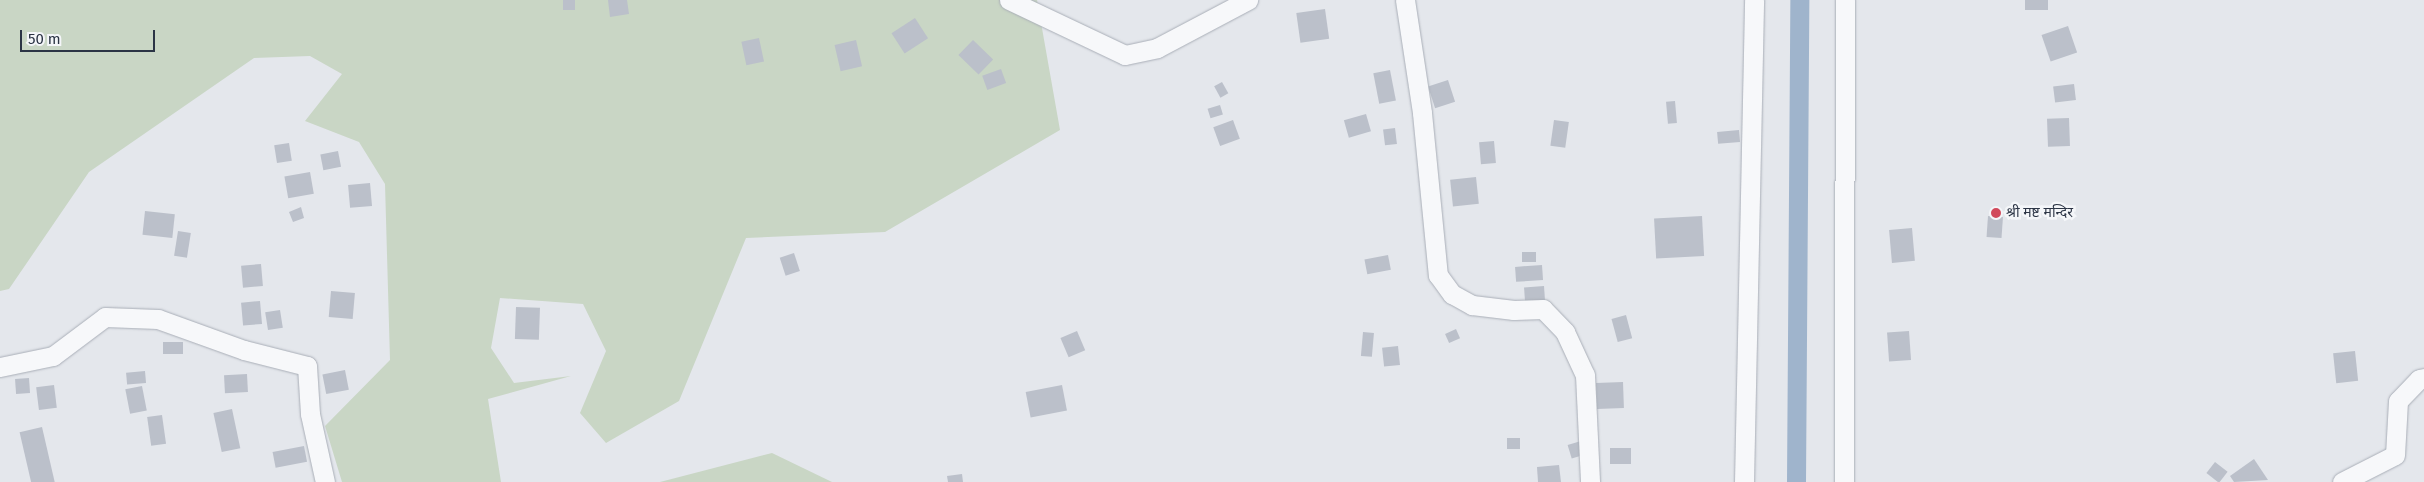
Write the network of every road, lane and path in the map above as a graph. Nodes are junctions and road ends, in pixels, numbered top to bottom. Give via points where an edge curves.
1 (1009, 0) edge
2 (1248, 0) edge
3 (1405, 0) edge
4 (1754, 0) edge
5 (1845, 0) edge
6 (0, 367) edge
7 (2424, 378) edge
8 (325, 482) edge
9 (1590, 482) edge
10 (1744, 482) edge
11 (1844, 482) edge
12 (2342, 482) edge

1 - 2 street via 1125,55 1157,48
3 - 9 street via 1422,113 1438,274 1452,294 1472,305 1543,310 1565,332 1584,375
4 - 10 street
5 - 11 street
6 - 8 street via 53,356 105,317 158,320 244,350 307,366 310,414
7 - 12 street via 2419,378 2398,401 2395,455

